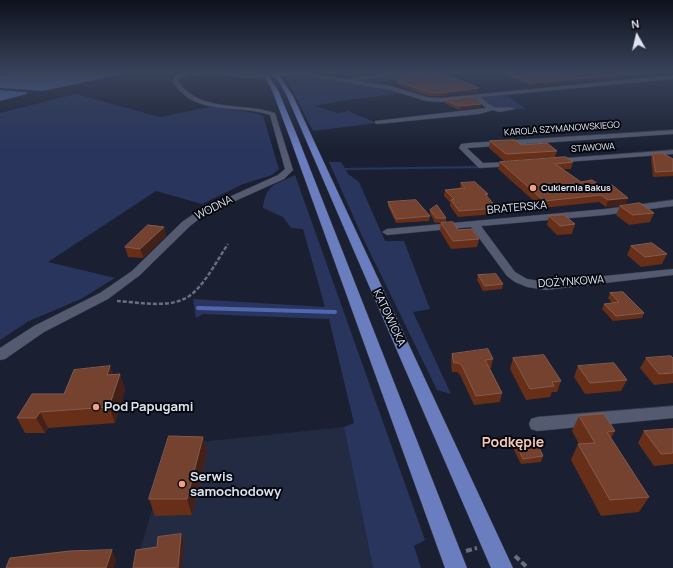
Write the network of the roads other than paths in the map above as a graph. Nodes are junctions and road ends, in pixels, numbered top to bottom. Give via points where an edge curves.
1 (193, 99) edge
2 (278, 99) edge
3 (291, 99) edge
4 (428, 99) edge
5 (449, 99) edge
6 (479, 99) edge
7 (490, 109) junction
8 (512, 109) dead end
9 (377, 122) dead end
10 (673, 132) edge
11 (673, 152) edge
12 (541, 162) edge
13 (526, 163) edge
14 (673, 203) edge
15 (474, 224) junction
16 (387, 232) dead end
17 (673, 272) edge
18 (0, 355) edge
19 (673, 412) edge
20 (537, 424) dead end
21 (456, 568) edge
22 (502, 568) edge

1 - 18 street, WODNA via 273,114 289,170 281,177 201,213 186,224 136,273 96,300 39,329
2 - 21 main road, KATOWICKA
3 - 22 main road, KATOWICKA
4 - 5 street
6 - 7 street
7 - 8 street
7 - 9 street
10 - 13 street, KAROLA SZYMANOWSKIEGO via 463,148 482,166
11 - 12 street, STAWOWA
14 - 15 street, BRATERSKA
15 - 16 street, BRATERSKA
15 - 17 street, DOŻYNKOWA via 516,280 531,285 546,286
19 - 20 street

